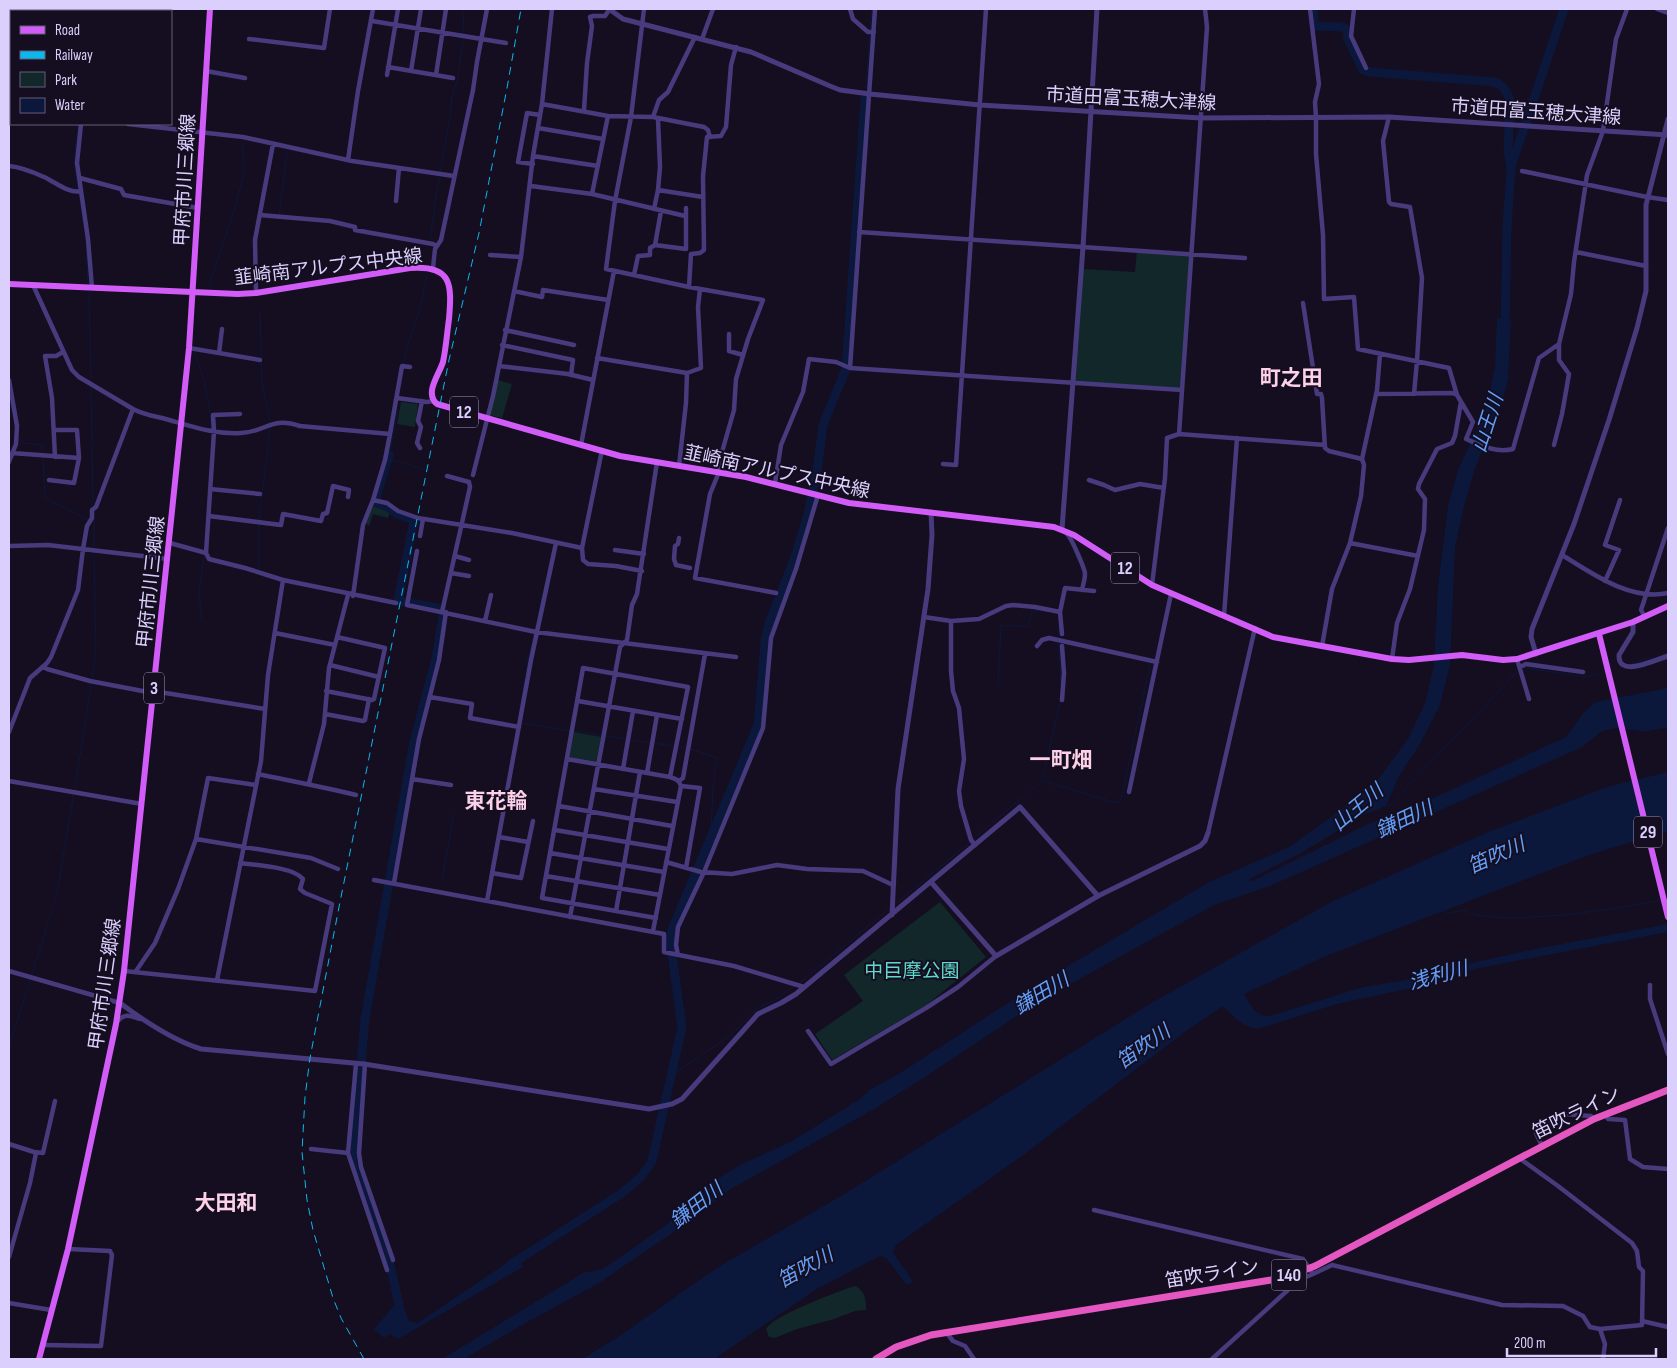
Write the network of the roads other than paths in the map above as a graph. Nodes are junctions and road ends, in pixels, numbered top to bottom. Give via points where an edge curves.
1 (210, 9) edge
2 (330, 9) edge
3 (373, 9) edge
4 (398, 9) edge
5 (421, 9) edge
6 (446, 9) edge
7 (487, 9) edge
8 (552, 9) edge
9 (609, 9) edge
10 (644, 9) edge
11 (713, 9) edge
12 (850, 9) edge
13 (875, 9) edge
14 (986, 9) edge
15 (1097, 9) edge
16 (1205, 9) edge
17 (1310, 9) edge
18 (1354, 9) edge
19 (1627, 9) edge
20 (1657, 9) edge
21 (1668, 13) edge
22 (372, 21) junction
23 (641, 24) junction
24 (395, 25) junction
25 (418, 28) junction
26 (443, 32) junction
27 (871, 32) junction
28 (695, 37) junction
29 (249, 39) dead end
30 (481, 39) junction
31 (702, 39) junction
32 (506, 43) dead end
33 (736, 47) junction
34 (388, 67) junction
35 (1366, 68) dead end
36 (206, 71) junction
37 (411, 71) junction
38 (386, 75) dead end
39 (436, 75) junction
40 (245, 78) dead end
41 (453, 78) dead end
42 (870, 94) junction
43 (542, 104) junction
44 (980, 104) junction
45 (584, 110) junction
46 (1092, 112) junction
47 (540, 115) junction
48 (608, 116) junction
49 (1389, 116) junction
50 (631, 118) junction
51 (656, 118) junction
52 (1201, 118) junction
53 (1316, 118) junction
54 (1668, 119) edge
55 (81, 125) edge
56 (137, 125) edge
57 (538, 128) junction
58 (1603, 131) junction
59 (202, 132) junction
60 (1666, 135) edge
61 (710, 137) junction
62 (603, 139) junction
63 (273, 144) junction
64 (533, 156) junction
65 (348, 160) junction
66 (533, 164) junction
67 (9, 166) edge
68 (598, 166) junction
69 (399, 168) junction
70 (1522, 171) dead end
71 (454, 176) junction
72 (80, 178) junction
73 (1586, 183) junction
74 (531, 186) junction
75 (658, 190) junction
76 (80, 192) junction
77 (592, 194) junction
78 (703, 197) junction
79 (1647, 197) junction
80 (1668, 200) edge
81 (396, 201) dead end
82 (615, 201) junction
83 (198, 208) junction
84 (686, 208) dead end
85 (654, 209) junction
86 (661, 211) junction
87 (260, 216) junction
88 (686, 216) junction
89 (860, 232) junction
90 (971, 239) junction
91 (655, 245) junction
92 (437, 246) junction
93 (1083, 247) junction
94 (1576, 252) junction
95 (1191, 254) junction
96 (490, 255) dead end
97 (520, 257) junction
98 (1245, 258) dead end
99 (1646, 266) junction
100 (432, 268) junction
101 (614, 270) junction
102 (634, 275) junction
103 (9, 284) edge
104 (33, 286) junction
105 (689, 287) junction
106 (92, 288) junction
107 (700, 289) junction
108 (514, 291) junction
109 (193, 292) junction
110 (256, 293) junction
111 (608, 300) junction
112 (1303, 303) dead end
113 (222, 329) dead end
114 (506, 330) junction
115 (729, 334) dead end
116 (1559, 344) junction
117 (502, 345) junction
118 (574, 345) dead end
119 (189, 348) junction
120 (63, 352) junction
121 (219, 353) junction
122 (743, 354) junction
123 (1380, 354) junction
124 (597, 358) junction
125 (260, 360) dead end
126 (1418, 361) junction
127 (406, 366) dead end
128 (499, 366) junction
129 (848, 366) junction
130 (687, 373) junction
131 (571, 375) junction
132 (962, 375) junction
133 (9, 380) edge
134 (593, 380) junction
135 (1072, 383) junction
136 (1182, 390) junction
137 (1376, 394) junction
138 (1414, 394) junction
139 (1457, 395) junction
140 (397, 398) junction
141 (433, 401) junction
142 (422, 402) junction
143 (1461, 402) junction
144 (133, 409) junction
145 (240, 414) dead end
146 (486, 417) junction
147 (182, 423) junction
148 (54, 430) junction
149 (214, 432) junction
150 (390, 434) junction
151 (1179, 434) junction
152 (1237, 438) junction
153 (581, 444) junction
154 (1325, 445) junction
155 (1554, 445) dead end
156 (420, 448) dead end
157 (602, 450) junction
158 (12, 453) junction
159 (55, 457) junction
160 (79, 458) junction
161 (1362, 459) junction
162 (9, 462) edge
163 (658, 462) junction
164 (943, 464) dead end
165 (679, 466) junction
166 (719, 472) junction
167 (446, 476) dead end
168 (473, 476) dead end
169 (49, 480) dead end
170 (1089, 480) dead end
171 (775, 483) junction
172 (1164, 488) junction
173 (210, 489) junction
174 (260, 494) dead end
175 (814, 494) junction
176 (348, 498) dead end
177 (376, 500) junction
178 (1620, 500) dead end
179 (931, 512) junction
180 (209, 516) junction
181 (423, 519) junction
182 (462, 525) junction
183 (1668, 528) edge
184 (1062, 529) junction
185 (420, 536) dead end
186 (679, 538) dead end
187 (170, 543) junction
188 (556, 543) junction
189 (1350, 543) junction
190 (9, 546) edge
191 (582, 548) junction
192 (83, 549) junction
193 (615, 550) dead end
194 (418, 552) dead end
195 (205, 553) junction
196 (644, 554) junction
197 (455, 556) junction
198 (1418, 556) junction
199 (1562, 556) junction
200 (168, 559) junction
201 (469, 560) dead end
202 (690, 568) dead end
203 (642, 571) junction
204 (451, 572) junction
205 (469, 576) dead end
206 (283, 580) junction
207 (1605, 581) junction
208 (1152, 585) junction
209 (1082, 590) junction
210 (1094, 591) dead end
211 (776, 593) dead end
212 (1668, 593) edge
213 (1171, 594) junction
214 (351, 595) junction
215 (491, 595) dead end
216 (1647, 595) junction
217 (396, 603) dead end
218 (1668, 606) edge
219 (444, 612) junction
220 (1060, 612) junction
221 (1224, 616) junction
222 (924, 617) junction
223 (1645, 617) junction
224 (484, 621) junction
225 (951, 621) junction
226 (1633, 622) junction
227 (1254, 628) junction
228 (536, 632) junction
229 (275, 633) junction
230 (1062, 634) dead end
231 (1599, 634) junction
232 (337, 638) junction
233 (624, 643) junction
234 (335, 644) junction
235 (1038, 646) dead end
236 (1062, 646) dead end
237 (1322, 646) junction
238 (705, 654) junction
239 (1536, 654) junction
240 (1668, 656) edge
241 (736, 657) dead end
242 (1392, 659) junction
243 (1517, 659) junction
244 (1157, 662) junction
245 (330, 665) junction
246 (44, 667) junction
247 (1520, 667) junction
248 (1583, 672) dead end
249 (616, 674) junction
250 (379, 677) junction
251 (326, 691) junction
252 (153, 692) junction
253 (430, 696) junction
254 (1529, 699) dead end
255 (369, 700) junction
256 (1062, 700) dead end
257 (578, 701) junction
258 (610, 706) junction
259 (265, 709) junction
260 (633, 711) junction
261 (324, 714) junction
262 (657, 715) junction
263 (682, 720) junction
264 (520, 725) junction
265 (9, 732) edge
266 (567, 760) junction
267 (599, 765) junction
268 (623, 769) junction
269 (640, 772) junction
270 (647, 773) junction
271 (258, 774) junction
272 (670, 777) junction
273 (412, 779) junction
274 (9, 781) edge
275 (309, 783) junction
276 (680, 784) junction
277 (256, 785) junction
278 (450, 785) dead end
279 (594, 789) junction
280 (1129, 792) dead end
281 (356, 795) dead end
282 (636, 796) junction
283 (677, 802) junction
284 (142, 804) junction
285 (559, 806) junction
286 (590, 812) junction
287 (632, 818) junction
288 (533, 821) dead end
289 (672, 826) junction
290 (554, 830) junction
291 (1208, 833) joint
292 (586, 835) junction
293 (499, 837) junction
294 (196, 839) junction
295 (528, 842) junction
296 (628, 842) junction
297 (975, 845) junction
298 (243, 846) junction
299 (668, 849) junction
300 (550, 853) junction
301 (582, 858) junction
302 (666, 862) junction
303 (240, 863) junction
304 (624, 865) junction
305 (686, 868) junction
306 (338, 869) dead end
307 (664, 872) junction
308 (702, 872) junction
309 (492, 873) junction
310 (546, 876) junction
311 (374, 880) dead end
312 (577, 881) junction
313 (931, 882) junction
314 (393, 883) junction
315 (893, 885) junction
316 (620, 888) junction
317 (660, 895) junction
318 (1098, 896) junction
319 (487, 901) junction
320 (573, 904) junction
321 (616, 911) junction
322 (892, 914) junction
323 (570, 917) junction
324 (1668, 917) edge
325 (656, 918) junction
326 (653, 931) junction
327 (676, 954) junction
328 (996, 956) junction
329 (124, 970) junction
330 (9, 971) edge
331 (136, 971) junction
332 (217, 980) junction
333 (1650, 985) dead end
334 (804, 987) junction
335 (120, 1003) junction
336 (143, 1020) junction
337 (116, 1023) junction
338 (808, 1031) dead end
339 (1668, 1054) edge
340 (361, 1064) junction
341 (1668, 1090) edge
342 (55, 1101) dead end
343 (1606, 1114) junction
344 (1594, 1119) junction
345 (9, 1144) edge
346 (1542, 1146) junction
347 (311, 1149) dead end
348 (36, 1153) junction
349 (348, 1153) junction
350 (1519, 1158) junction
351 (1668, 1169) edge
352 (1094, 1210) dead end
353 (68, 1249) junction
354 (9, 1257) edge
355 (393, 1260) dead end
356 (386, 1270) dead end
357 (1311, 1271) junction
358 (9, 1303) edge
359 (52, 1310) junction
360 (1642, 1321) junction
361 (1668, 1327) edge
362 (1600, 1329) junction
363 (946, 1332) junction
364 (42, 1345) junction
365 (39, 1359) edge
366 (876, 1359) edge
367 (974, 1359) edge
368 (1212, 1359) edge
369 (1603, 1359) edge

1 - 36 main road, 甲府市川三郷線 / 3
2 - 29 street via 324,48
3 - 22 street
4 - 24 street
5 - 25 street
6 - 26 street
7 - 30 street
8 - 43 street
9 - 23 street, 市道田富玉穂大津線 via 623,19
9 - 45 street via 605,16 590,17 592,26
10 - 23 street
11 - 31 street
12 - 27 street via 853,19
13 - 27 street
14 - 44 street
15 - 46 street
16 - 52 street via 1207,27
17 - 53 street via 1319,84
18 - 35 street via 1351,36
19 - 58 street via 1616,39
20 - 21 street
22 - 24 street
22 - 65 street
23 - 28 street, 市道田富玉穂大津線
23 - 50 street
24 - 25 street
24 - 34 street
25 - 26 street
25 - 37 street
26 - 30 street
26 - 39 street
27 - 42 street
28 - 31 street, 市道田富玉穂大津線
28 - 51 street via 668,92 659,100
30 - 32 street
30 - 71 street via 474,90
31 - 33 street, 市道田富玉穂大津線
33 - 42 street, 市道田富玉穂大津線 via 840,90
33 - 61 street via 731,65 726,127 721,136
34 - 37 street
34 - 38 street
36 - 40 street
36 - 59 main road, 甲府市川三郷線 / 3
37 - 39 street
39 - 41 street
42 - 44 street, 市道田富玉穂大津線
42 - 89 street
43 - 45 street
43 - 47 street
44 - 46 street, 市道田富玉穂大津線
44 - 90 street
45 - 48 street
46 - 52 street, 市道田富玉穂大津線
46 - 93 street
47 - 57 street
47 - 66 street via 527,113 518,162
48 - 50 street
48 - 62 street
49 - 53 street, 市道田富玉穂大津線
49 - 58 street, 市道田富玉穂大津線
49 - 126 street via 1383,141 1389,202 1410,207 1422,272
50 - 51 street
50 - 82 street
51 - 61 street via 704,127
51 - 75 street via 660,167
52 - 53 street, 市道田富玉穂大津線
52 - 95 street
53 - 123 street via 1324,299 1354,297 1358,349
54 - 60 street
55 - 72 street via 77,163
56 - 59 street
57 - 62 street
57 - 64 street
58 - 60 street, 市道田富玉穂大津線
58 - 73 street
59 - 63 street
59 - 83 main road, 甲府市川三郷線 / 3
60 - 79 street
61 - 78 street via 707,137
62 - 68 street
63 - 65 street
63 - 87 street
64 - 66 street
64 - 68 street
65 - 69 street
66 - 74 street
67 - 76 street
68 - 77 street
69 - 71 street
69 - 81 street
70 - 73 street
71 - 92 street
72 - 76 street
72 - 83 street via 121,189 124,195
73 - 79 street
73 - 94 street
74 - 77 street
74 - 97 street
75 - 78 street
75 - 85 street
76 - 106 street
77 - 82 street
78 - 105 street via 704,250 691,254
79 - 80 street
79 - 99 street
82 - 85 street
82 - 101 street via 606,269
83 - 109 main road, 甲府市川三郷線 / 3
84 - 88 street
85 - 86 street
86 - 88 street
86 - 91 street
87 - 92 street via 337,222 355,226 356,230
87 - 110 street via 255,240
88 - 91 street via 686,249
89 - 90 street
89 - 129 street
90 - 93 street
90 - 132 street
91 - 102 street via 650,248 650,255 638,256
92 - 100 street
93 - 95 street
93 - 135 street
94 - 99 street
94 - 116 street via 1572,294
95 - 98 street
95 - 136 street
96 - 97 street
97 - 108 street
99 - 199 street via 1646,292 1630,352
100 - 110 main road, 韮崎南アルプス中央線 via 410,268
100 - 141 main road, 韮崎南アルプス中央線 / 12 via 447,280 451,299 443,360 432,387
101 - 102 street
101 - 111 street
102 - 105 street
103 - 104 main road, 韮崎南アルプス中央線
104 - 106 main road, 韮崎南アルプス中央線
104 - 120 street
105 - 107 street
106 - 109 main road, 韮崎南アルプス中央線
107 - 122 street via 762,300
107 - 130 street via 701,368
108 - 111 street via 542,297 543,290
108 - 114 street
109 - 110 main road, 韮崎南アルプス中央線
109 - 119 main road, 甲府市川三郷線 / 3
111 - 124 street
112 - 154 street via 1317,394 1322,398
113 - 121 street
114 - 117 street
114 - 118 street
115 - 122 street via 729,351
116 - 143 street via 1539,358 1513,449 1486,448 1466,439 1474,424
116 - 155 street via 1559,360 1570,374
117 - 128 street
117 - 131 street via 573,360
119 - 121 street
119 - 147 main road, 甲府市川三郷線 / 3
120 - 144 street via 79,377
120 - 148 street via 45,356
121 - 125 street
122 - 166 street
123 - 126 street
123 - 137 street
124 - 130 street
124 - 134 street
126 - 138 street
126 - 139 street via 1449,368
127 - 140 street
128 - 131 street
128 - 146 street
129 - 132 street
129 - 171 street via 809,359 803,392 781,445
130 - 165 street
131 - 134 street
132 - 135 street
132 - 164 street via 956,465
133 - 158 street via 17,426
134 - 153 street
135 - 136 street
135 - 184 street
136 - 151 street
137 - 138 street
137 - 161 street
138 - 139 street
139 - 143 street
140 - 142 street
140 - 150 street
141 - 142 street
141 - 146 main road, 韮崎南アルプス中央線 / 12
142 - 156 street via 417,443
143 - 198 street via 1452,443 1437,449 1419,484 1425,499 1424,530
144 - 147 street
144 - 192 street via 87,526
145 - 149 street via 213,414
146 - 153 main road, 韮崎南アルプス中央線 / 12
146 - 168 street
147 - 149 street
147 - 187 main road, 甲府市川三郷線 / 3
148 - 159 street
148 - 160 street via 77,430
149 - 150 street via 242,433 289,422
149 - 173 street
150 - 177 street
151 - 152 street
151 - 172 street via 1167,438
152 - 154 street
152 - 221 street
153 - 157 main road, 韮崎南アルプス中央線 / 12
154 - 161 street via 1329,451
157 - 163 main road, 韮崎南アルプス中央線 / 12
157 - 191 street
158 - 159 street
158 - 162 street
159 - 160 street
160 - 169 street via 74,483
161 - 189 street via 1361,496
163 - 165 main road, 韮崎南アルプス中央線 / 12
163 - 196 street
165 - 166 main road, 韮崎南アルプス中央線 / 12
166 - 171 main road, 韮崎南アルプス中央線 / 12
166 - 211 street via 710,494 695,578
167 - 182 street via 469,482
170 - 172 street via 1115,490 1140,484
171 - 175 main road, 韮崎南アルプス中央線 / 12
172 - 208 street
173 - 174 street
173 - 180 street
175 - 179 main road, 韮崎南アルプス中央線 / 12 via 866,506
175 - 308 street via 796,569 770,638 763,728
176 - 180 street via 350,490 333,486 327,513 323,514 321,521 283,514 281,525
177 - 181 street via 403,514
177 - 214 street via 363,525
178 - 207 street via 1605,545 1619,550
179 - 184 main road, 韮崎南アルプス中央線 / 12
179 - 222 street via 933,521
180 - 195 street
181 - 182 street
181 - 185 street
182 - 188 street
182 - 197 street
183 - 216 street
184 - 208 main road, 韮崎南アルプス中央線 / 12
184 - 209 street via 1070,537 1085,572
186 - 202 street via 674,559 676,565
187 - 195 street
187 - 200 main road, 甲府市川三郷線 / 3
188 - 191 street
188 - 228 street
189 - 198 street
189 - 237 street via 1332,589
190 - 192 street via 48,545
191 - 203 street via 588,564
192 - 200 street
192 - 246 street via 78,590
193 - 196 street
194 - 219 street via 407,605
195 - 206 street via 209,560
196 - 203 street
197 - 201 street
197 - 204 street
198 - 242 street via 1397,624
199 - 207 street
199 - 239 street via 1532,629
200 - 252 main road, 甲府市川三郷線 / 3
203 - 233 street
204 - 205 street
204 - 219 street
206 - 214 street
206 - 229 street
207 - 216 street
208 - 213 main road, 韮崎南アルプス中央線 / 12
209 - 210 street
209 - 220 street via 1065,588
212 - 216 street
213 - 221 main road, 韮崎南アルプス中央線 / 12
213 - 244 street
214 - 217 street
214 - 232 street
215 - 224 street
216 - 223 street via 1641,610
218 - 223 main road, 韮崎南アルプス中央線
219 - 224 street
219 - 253 street via 439,660
220 - 225 street via 1013,605 979,619
220 - 230 street
221 - 227 main road, 韮崎南アルプス中央線 / 12
222 - 225 street
222 - 315 street via 898,789
223 - 226 main road, 韮崎南アルプス中央線
224 - 228 street
225 - 297 street via 951,671 959,708 964,759 960,799
226 - 231 main road, 韮崎南アルプス中央線
226 - 240 street via 1633,632 1620,655 1621,663 1634,667
227 - 237 main road, 韮崎南アルプス中央線 / 12 via 1274,637
227 - 291 street
228 - 233 street
228 - 264 street
229 - 234 street
229 - 259 street
231 - 239 main road, 韮崎南アルプス中央線 / 12
231 - 324 main road, 29
232 - 234 street
232 - 250 street via 385,648
233 - 238 street
233 - 249 street via 620,647
234 - 245 street
235 - 244 street via 1049,638
236 - 256 street
237 - 242 main road, 韮崎南アルプス中央線 / 12
238 - 241 street
238 - 276 street
239 - 243 main road, 韮崎南アルプス中央線 / 12
242 - 243 main road, 韮崎南アルプス中央線 / 12 via 1462,655
243 - 247 street
244 - 280 street
245 - 250 street
245 - 251 street
246 - 252 street via 92,682
246 - 265 street via 30,678
247 - 248 street via 1526,664
247 - 254 street
249 - 257 street via 584,668
249 - 258 street
249 - 263 street via 688,687
250 - 255 street via 374,699
251 - 255 street
251 - 261 street
252 - 259 street
252 - 284 main road, 甲府市川三郷線 / 3
253 - 264 street via 472,704 470,718
253 - 273 street
255 - 261 street via 363,721
257 - 258 street
257 - 266 street
258 - 260 street
258 - 267 street
259 - 271 street
260 - 262 street
260 - 268 street
261 - 275 street
262 - 263 street
262 - 270 street
263 - 272 street
264 - 293 street
266 - 267 street
266 - 285 street
267 - 268 street
267 - 279 street
268 - 269 street
269 - 270 street
269 - 282 street
270 - 272 street
271 - 275 street
271 - 277 street
272 - 276 street
273 - 278 street
273 - 314 street
274 - 284 street
275 - 281 street
276 - 283 street
276 - 305 street via 700,788
277 - 294 street via 208,778
277 - 298 street
279 - 282 street
279 - 286 street
282 - 283 street
282 - 287 street
283 - 289 street
284 - 329 main road, 甲府市川三郷線 / 3
285 - 286 street
285 - 290 street
286 - 287 street
286 - 292 street
287 - 289 street
287 - 296 street
288 - 295 street
289 - 299 street
290 - 292 street
290 - 300 street
291 - 318 street via 1200,846
292 - 296 street
292 - 301 street
293 - 295 street
293 - 309 street
294 - 298 street
294 - 331 street via 161,932
295 - 309 street via 521,878
296 - 299 street
296 - 304 street
297 - 313 street
297 - 318 street via 1020,807
298 - 303 street
298 - 306 street via 311,858
299 - 302 street
300 - 301 street
300 - 310 street
301 - 304 street
301 - 312 street
302 - 305 street
302 - 307 street
303 - 332 street
303 - 332 street via 298,873 302,878 300,889 332,904 315,991
304 - 307 street
304 - 316 street
305 - 308 street
307 - 317 street
308 - 315 street via 732,874 777,865 863,870
308 - 327 street via 678,927
309 - 319 street
310 - 312 street
310 - 320 street via 542,898
311 - 314 street
312 - 316 street
312 - 320 street
313 - 322 street
313 - 328 street
314 - 319 street
315 - 322 street
316 - 317 street
316 - 321 street
317 - 325 street
318 - 328 street
319 - 323 street
320 - 321 street
320 - 323 street
321 - 325 street
322 - 334 street
323 - 326 street
325 - 326 street
326 - 327 street via 664,934 664,952
327 - 334 street via 734,966
328 - 338 street via 926,1008 831,1064
329 - 331 street
329 - 335 main road, 甲府市川三郷線 / 3
330 - 335 street
331 - 332 street
333 - 339 street via 1650,999
334 - 340 street via 781,1004 758,1014 682,1098 661,1107 642,1109
335 - 336 street
335 - 337 main road, 甲府市川三郷線 / 3
336 - 337 street via 125,1015
336 - 340 street via 201,1049
337 - 353 main road, 甲府市川三郷線 / 3
340 - 349 street
340 - 355 street via 360,1160
341 - 343 highway, 笛吹ライン / 140
342 - 348 street via 44,1150
343 - 344 highway, 笛吹ライン / 140
343 - 351 street via 1608,1118 1625,1120 1630,1159 1643,1167
344 - 346 highway, 笛吹ライン / 140
344 - 346 street via 1565,1114 1536,1133
345 - 348 street
346 - 350 highway, 笛吹ライン / 140
347 - 349 street
348 - 354 street
349 - 356 street
350 - 357 highway, 笛吹ライン / 140
350 - 360 street via 1632,1243 1643,1271
352 - 357 street via 1304,1259
353 - 359 main road, 甲府市川三郷線 / 3
353 - 364 street via 110,1251 112,1255 101,1346
357 - 362 street via 1332,1265 1502,1305 1563,1306 1583,1316 1590,1326
357 - 363 highway, 笛吹ライン / 140
357 - 368 street
358 - 359 street
359 - 364 main road, 甲府市川三郷線 / 3
360 - 361 street
360 - 362 street via 1642,1325
362 - 369 street via 1605,1344
363 - 366 highway, 笛吹ライン / 140 via 914,1340
363 - 367 street via 953,1341 965,1346
364 - 365 main road, 甲府市川三郷線 / 3

